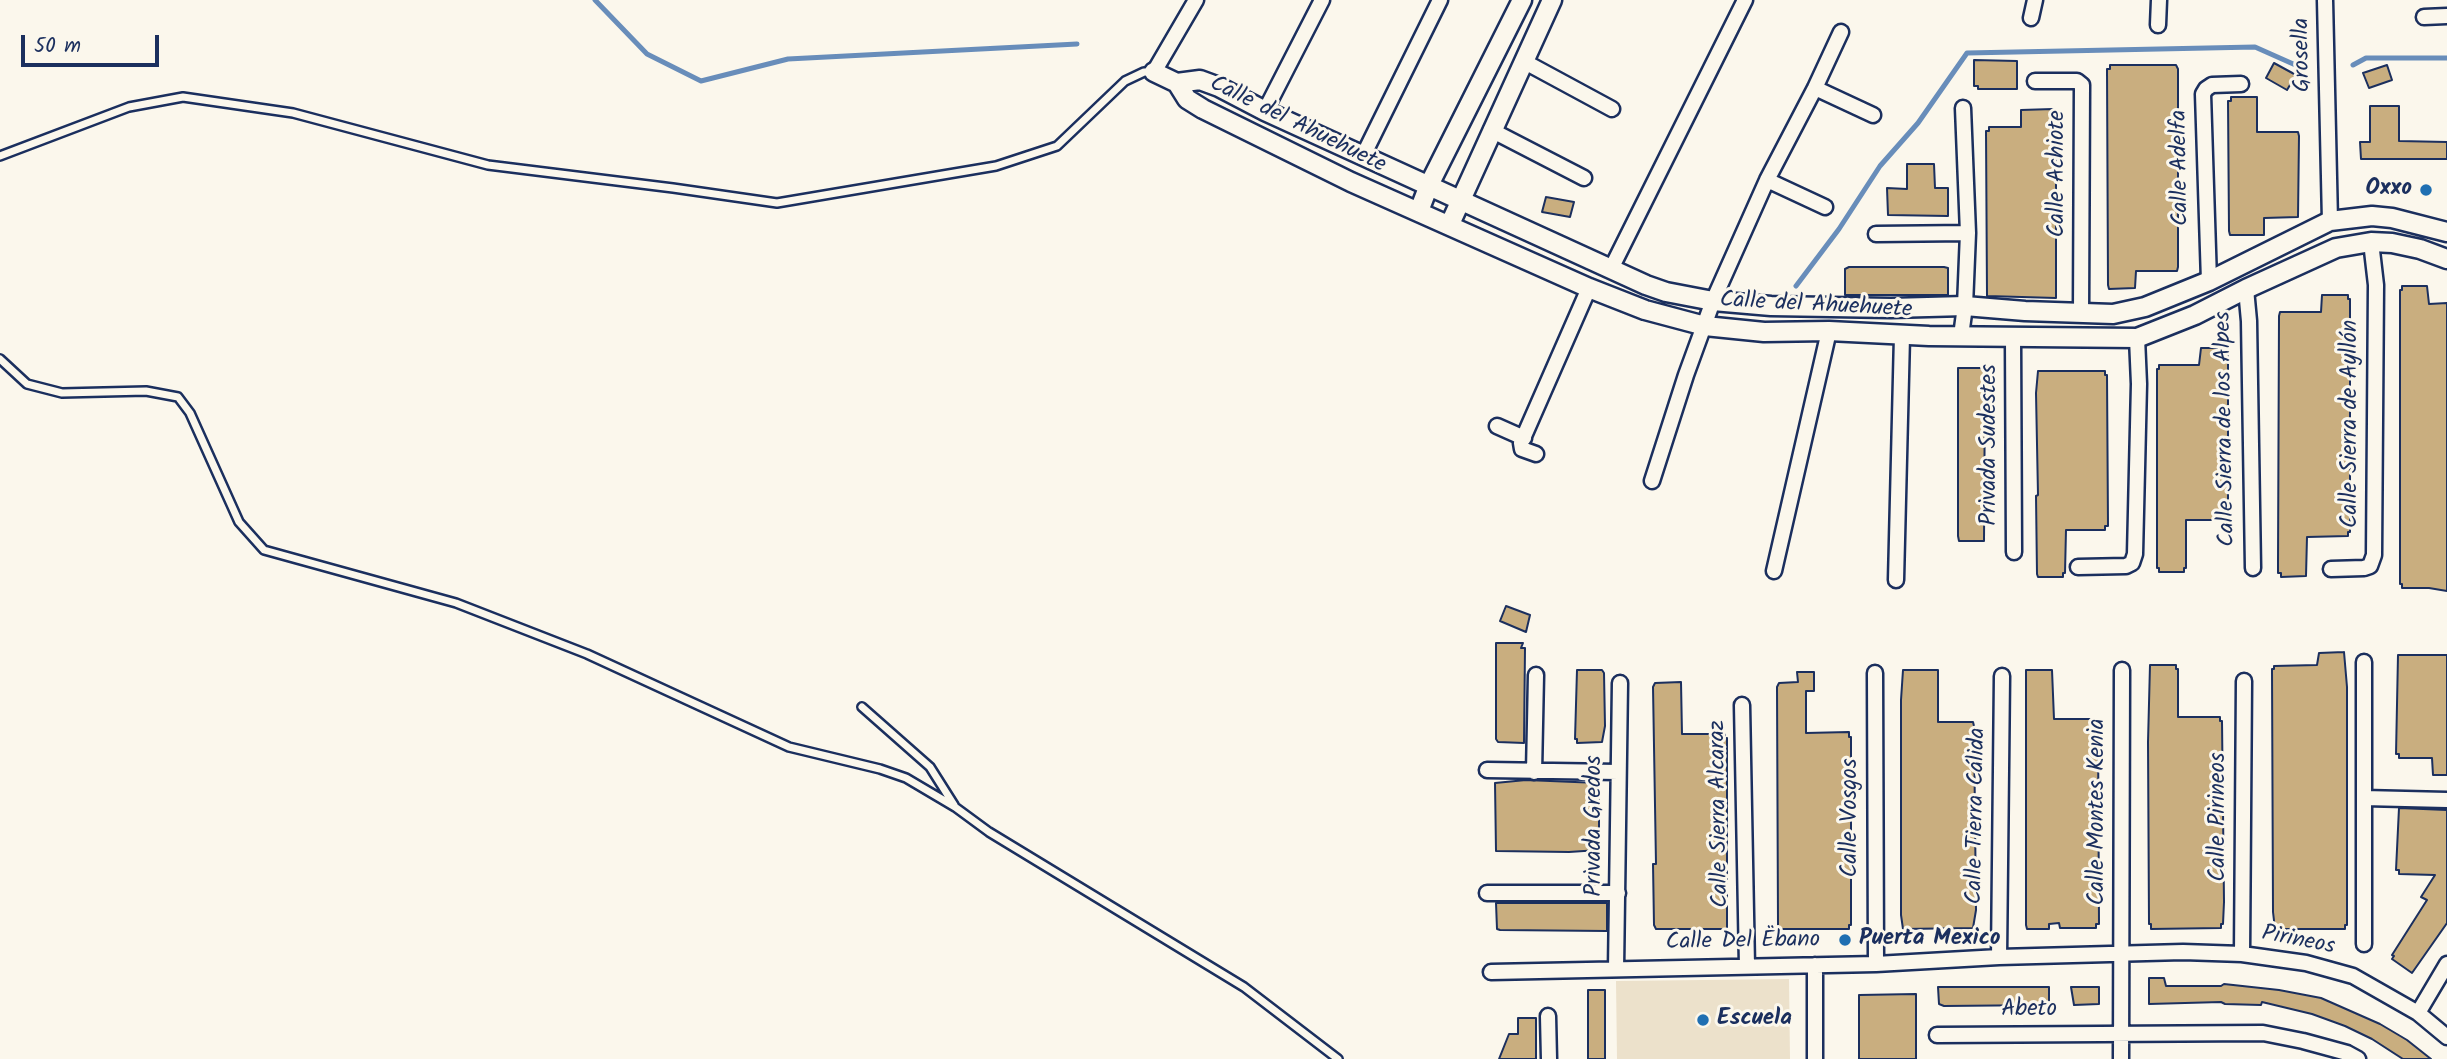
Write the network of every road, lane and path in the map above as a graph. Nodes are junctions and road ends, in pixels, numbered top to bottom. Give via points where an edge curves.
1 (1196, 0) edge
2 (1322, 0) edge
3 (1440, 0) edge
4 (1521, 0) edge
5 (1552, 0) edge
6 (1745, 0) edge
7 (2035, 0) edge
8 (2158, 0) edge
9 (2325, 0) edge
10 (2447, 16) edge
11 (2424, 17) dead end
12 (2031, 18) dead end
13 (2158, 25) dead end
14 (1840, 32) dead end
15 (1525, 62) junction
16 (1154, 72) junction
17 (2035, 81) dead end
18 (1177, 83) junction
19 (2241, 85) dead end
20 (1815, 88) junction
21 (1963, 108) dead end
22 (1612, 109) dead end
23 (1265, 111) junction
24 (1873, 115) dead end
25 (1491, 130) junction
26 (0, 156) edge
27 (1363, 156) junction
28 (1584, 178) dead end
29 (1767, 180) junction
30 (1429, 185) junction
31 (1461, 199) junction
32 (1825, 207) dead end
33 (1419, 211) junction
34 (2330, 221) junction
35 (1450, 224) junction
36 (2447, 232) edge
37 (1968, 233) junction
38 (1876, 234) dead end
39 (2371, 242) junction
40 (2447, 259) edge
41 (1611, 269) junction
42 (2209, 281) junction
43 (1589, 288) junction
44 (2246, 289) junction
45 (1713, 301) junction
46 (1965, 306) junction
47 (2081, 313) junction
48 (1705, 326) junction
49 (1829, 331) junction
50 (1902, 335) junction
51 (1961, 336) junction
52 (2012, 338) junction
53 (2137, 338) junction
54 (0, 359) edge
55 (1497, 426) dead end
56 (1524, 438) junction
57 (1536, 454) dead end
58 (1652, 481) dead end
59 (2014, 552) dead end
60 (2078, 567) dead end
61 (2253, 568) dead end
62 (2330, 569) dead end
63 (1774, 571) dead end
64 (1896, 580) dead end
65 (2364, 662) dead end
66 (2122, 670) dead end
67 (1875, 673) dead end
68 (1536, 675) dead end
69 (2002, 676) dead end
70 (2244, 681) dead end
71 (1620, 684) dead end
72 (1742, 705) dead end
73 (862, 707) dead end
74 (1487, 770) dead end
75 (1534, 772) junction
76 (1618, 772) junction
77 (2364, 798) junction
78 (2447, 800) edge
79 (955, 807) junction
80 (1488, 893) dead end
81 (1618, 893) junction
82 (2364, 944) dead end
83 (2122, 954) junction
84 (2242, 954) junction
85 (1999, 957) junction
86 (1876, 964) junction
87 (2447, 964) edge
88 (1747, 965) junction
89 (1815, 965) junction
90 (1616, 969) junction
91 (1491, 972) dead end
92 (2418, 1013) junction
93 (1548, 1016) dead end
94 (2121, 1034) junction
95 (1937, 1035) dead end
96 (2447, 1037) edge
97 (1338, 1059) edge
98 (1549, 1059) edge
99 (1815, 1059) edge
100 (2121, 1059) edge
101 (2358, 1059) edge

1 - 16 street
2 - 23 street
3 - 27 street
4 - 30 street
5 - 15 street
6 - 41 street
7 - 12 street
8 - 13 street
9 - 34 street, Grosella
10 - 11 street
14 - 20 street
15 - 22 street
15 - 25 street
16 - 18 street, Calle del Ahuehuete
16 - 26 lane via 1125,81 1057,146 996,166 776,203 488,165 293,113 183,97 129,107
17 - 47 street, Calle Achiote via 2077,81 2082,85
18 - 23 street, Calle del Ahuehuete via 1199,80
18 - 33 street, Calle del Ahuehuete via 1187,99 1224,121
19 - 42 street, Calle Adelfa via 2212,85 2203,94
20 - 24 street
20 - 29 street
21 - 37 street
23 - 27 street, Calle del Ahuehuete
25 - 28 street
25 - 31 street
27 - 30 street, Calle del Ahuehuete
29 - 32 street
29 - 45 street
30 - 31 street, Calle del Ahuehuete
30 - 33 street
31 - 35 street
31 - 41 street, Calle del Ahuehuete
33 - 35 street, Calle del Ahuehuete
34 - 36 street, Calle del Ahuehuete via 2372,216
34 - 42 street, Calle del Ahuehuete
35 - 43 street, Calle del Ahuehuete
37 - 38 street
37 - 46 street
39 - 40 street, Calle del Ahuehuete via 2420,249
39 - 44 street, Calle del Ahuehuete via 2336,248
39 - 62 street, Calle Sierra de Ayllón via 2376,285 2374,555 2370,566 2364,568
41 - 45 street, Calle del Ahuehuete via 1666,292
42 - 47 street, Calle del Ahuehuete via 2145,307 2113,314
43 - 48 street, Calle del Ahuehuete
43 - 56 street
44 - 53 street, Calle del Ahuehuete
44 - 61 street, Calle Sierra de los Alpes
45 - 46 street, Calle del Ahuehuete via 1832,308
45 - 48 street
46 - 47 street, Calle del Ahuehuete
46 - 51 street
48 - 49 street, Calle del Ahuehuete via 1764,332
48 - 58 street
49 - 50 street, Calle del Ahuehuete
49 - 63 street
50 - 51 street, Calle del Ahuehuete
50 - 64 street
51 - 52 street, Calle del Ahuehuete
52 - 53 street, Calle del Ahuehuete
52 - 59 street, Privada Sudestes
53 - 60 street via 2135,554 2126,566
54 - 79 lane via 27,384 62,393 146,391 177,397 190,413 239,522 264,550 456,603 587,654 789,747 906,778
55 - 56 street
56 - 57 street via 1522,449
65 - 77 street
66 - 83 street, Calle Montes Kenia
67 - 86 street, Calle Vosgos
68 - 75 street
69 - 85 street, Calle Tierra Cálida
70 - 84 street, Calle Pirineos
71 - 76 street, Privada Gredos
72 - 88 street, Calle Sierra Alcaraz
73 - 79 lane via 930,767
74 - 75 street
75 - 76 street
76 - 81 street, Privada Gredos
77 - 78 street
77 - 82 street
79 - 97 lane via 1244,987
80 - 81 street
81 - 90 street, Privada Gredos
83 - 84 street, Pirineos
83 - 85 street, Calle Del Ëbano
83 - 94 street, Calle Montes Kenia
84 - 92 street, Pirineos via 2353,976
85 - 86 street, Calle Del Ëbano
86 - 89 street, Calle Del Ëbano
87 - 92 street
88 - 89 street, Calle Del Ëbano
88 - 90 street, Calle Del Ëbano
89 - 99 street
90 - 91 street, Calle Del Ëbano
92 - 96 street, Pirineos
93 - 98 street
94 - 95 street, Abeto
94 - 100 street, Calle Montes Kenia
94 - 101 street, Abeto via 2263,1033

